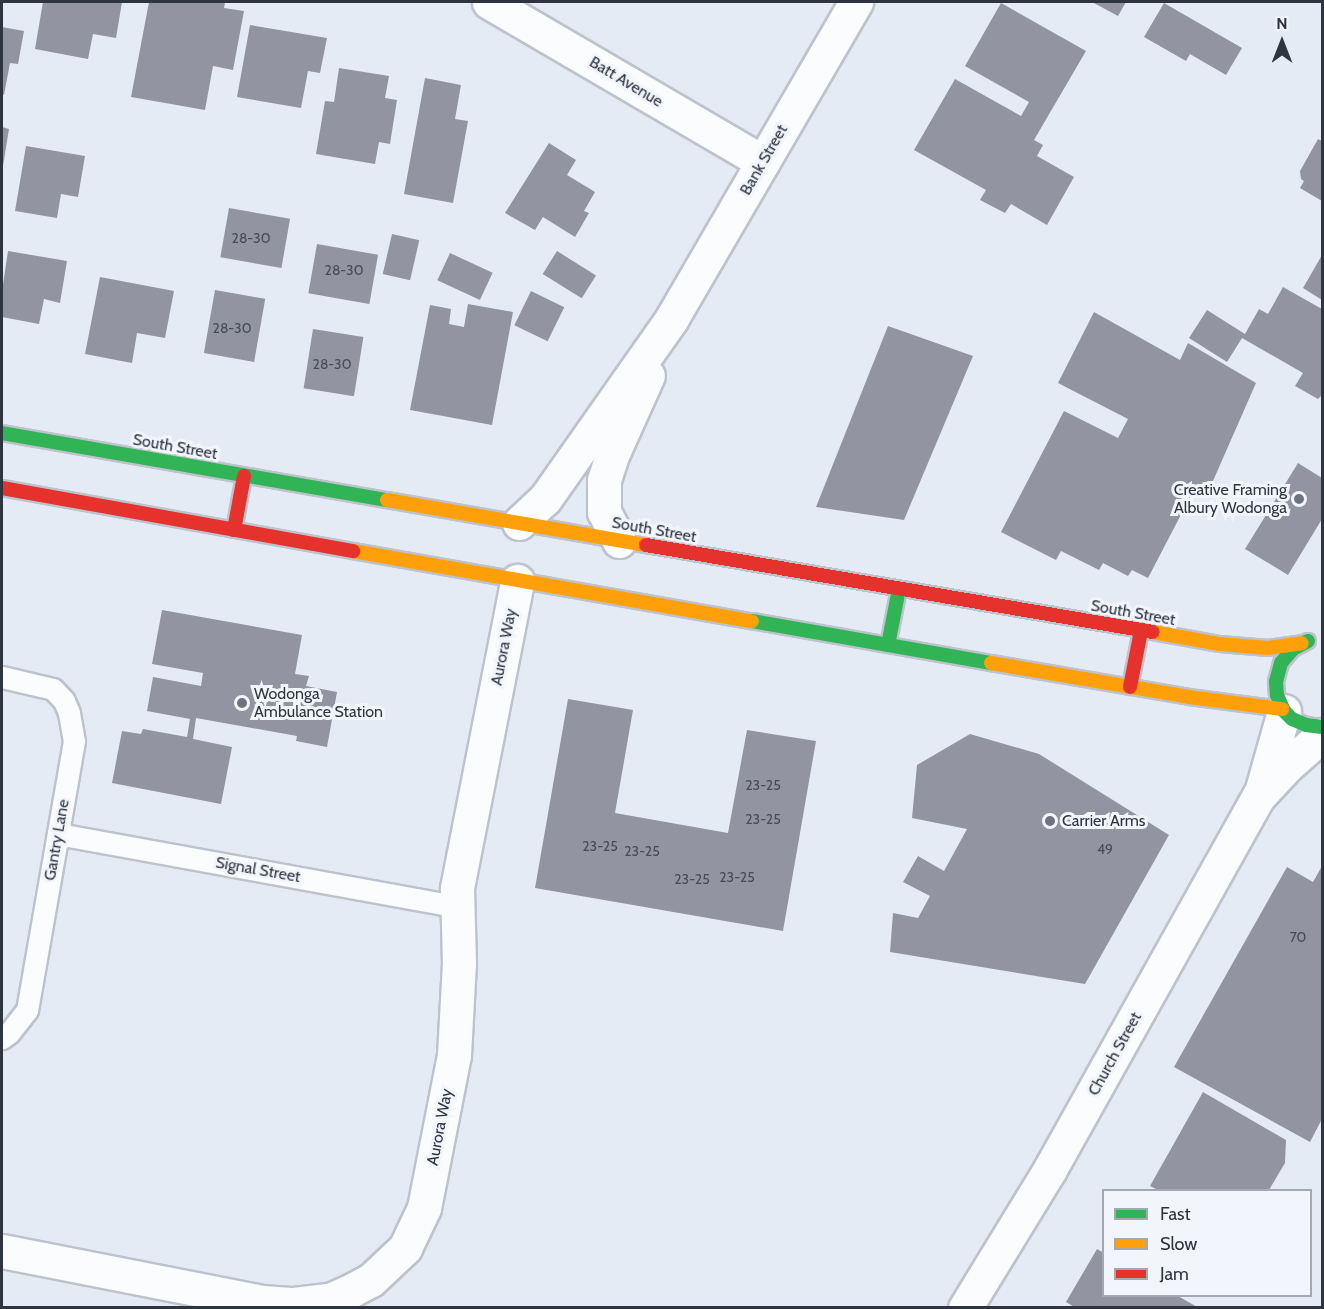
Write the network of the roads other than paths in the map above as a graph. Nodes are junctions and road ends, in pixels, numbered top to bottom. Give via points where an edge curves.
1 (489, 2) edge
2 (856, 2) edge
3 (763, 162) junction
4 (672, 318) junction
5 (2, 433) edge
6 (244, 476) junction
7 (2, 488) edge
8 (519, 523) junction
9 (234, 530) junction
10 (619, 541) junction
11 (517, 581) junction
12 (899, 589) junction
13 (1142, 631) junction
14 (1316, 637) edge
15 (888, 645) junction
16 (2, 677) edge
17 (1130, 687) junction
18 (1283, 710) junction
19 (1323, 727) edge
20 (1323, 735) edge
21 (1259, 796) junction
22 (58, 834) junction
23 (458, 907) junction
24 (2, 1038) edge
25 (2, 1251) edge
26 (965, 1308) edge

1 - 3 street, Batt Avenue
2 - 3 street, Bank Street
3 - 4 street, Bank Street
4 - 8 street, Bank Street via 545,499
4 - 10 street, Bank Street via 605,474 604,513
5 - 6 street, South Street
6 - 8 street, South Street
6 - 9 street
7 - 9 street
8 - 10 street, South Street
9 - 11 street
10 - 12 street, South Street
11 - 15 street
11 - 23 street, Aurora Way via 457,888
12 - 13 street, South Street
12 - 15 street
13 - 14 street, South Street via 1248,648
13 - 17 street
14 - 18 street via 1288,654 1279,669 1276,689
15 - 17 street
16 - 22 lane, Gantry Lane via 53,689 69,713 74,741
17 - 18 street
18 - 19 street via 1298,722
18 - 21 street, Church Street
20 - 21 street, Church Street
21 - 26 street, Church Street via 1049,1171
22 - 23 lane, Signal Street
22 - 24 lane, Gantry Lane via 27,1010
23 - 25 street, Aurora Way via 454,1055 424,1208 405,1248 371,1280 323,1301 270,1303

